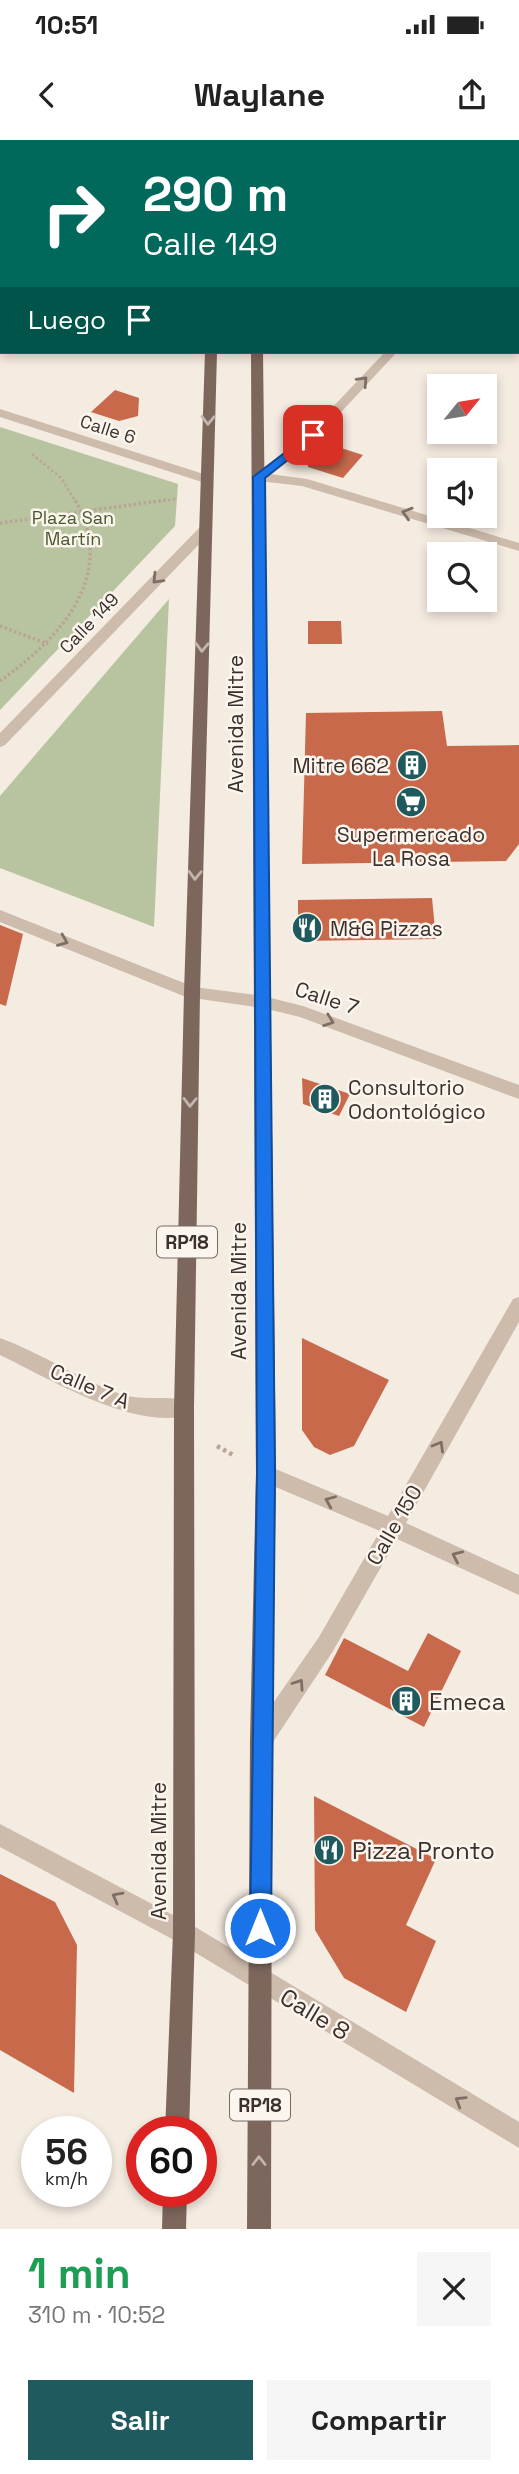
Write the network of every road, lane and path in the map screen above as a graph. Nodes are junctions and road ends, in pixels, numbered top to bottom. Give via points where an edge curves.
1 (211, 354) edge
2 (257, 354) edge
3 (389, 354) edge
4 (0, 413) edge
5 (30, 452) dead end
6 (259, 477) junction
7 (206, 487) junction
8 (83, 512) junction
9 (0, 523) edge
10 (205, 530) junction
11 (519, 547) edge
12 (0, 626) edge
13 (47, 644) junction
14 (82, 657) junction
15 (0, 681) edge
16 (0, 742) edge
17 (0, 915) edge
18 (192, 993) junction
19 (263, 1002) junction
20 (519, 1092) edge
21 (519, 1305) edge
22 (0, 1346) edge
23 (184, 1408) junction
24 (266, 1474) junction
25 (394, 1527) junction
26 (519, 1585) edge
27 (261, 1740) junction
28 (0, 1835) edge
29 (184, 1933) junction
30 (260, 1981) junction
31 (178, 2116) edge
32 (519, 2136) edge
33 (175, 2207) edge
34 (174, 2229) edge
35 (259, 2229) edge

1 -> 7 main road, Avenida Mitre / RP18
2 - 6 main road, Avenida Mitre / RP18
6 -> 3 street via 313,435
4 - 7 street, Calle 6
5 - 8 path via 62,479
11 -> 6 street via 303,482
6 - 19 main road, Avenida Mitre / RP18
7 - 8 path
7 - 10 main road, Avenida Mitre / RP18
8 - 9 path
8 - 13 path via 92,548 86,586 66,624
10 -> 14 street, Calle 149
10 -> 18 main road, Avenida Mitre / RP18
12 - 13 path
13 - 14 path
13 - 15 path
14 - 16 street, Calle 149
17 -> 18 street, Calle 7
18 - 19 street, Calle 7
18 -> 23 main road, Avenida Mitre / RP18
19 -> 20 street, Calle 7 via 303,1012
19 - 24 main road, Avenida Mitre / RP18
25 -> 21 street, Calle 150
22 - 23 street, Calle 7 A via 118,1402 144,1408
23 - 24 path via 216,1445
23 - 29 main road, Avenida Mitre / RP18
25 -> 24 street
24 - 27 main road, Avenida Mitre / RP18
26 -> 25 street
27 -> 25 street, Calle 150 via 326,1644
27 - 30 main road, Avenida Mitre / RP18
29 -> 28 street, Calle 8
29 - 30 street, Calle 8
29 - 31 main road, Avenida Mitre / RP18
32 -> 30 street, Calle 8
35 -> 30 main road, Avenida Mitre / RP18
33 - 34 main road

